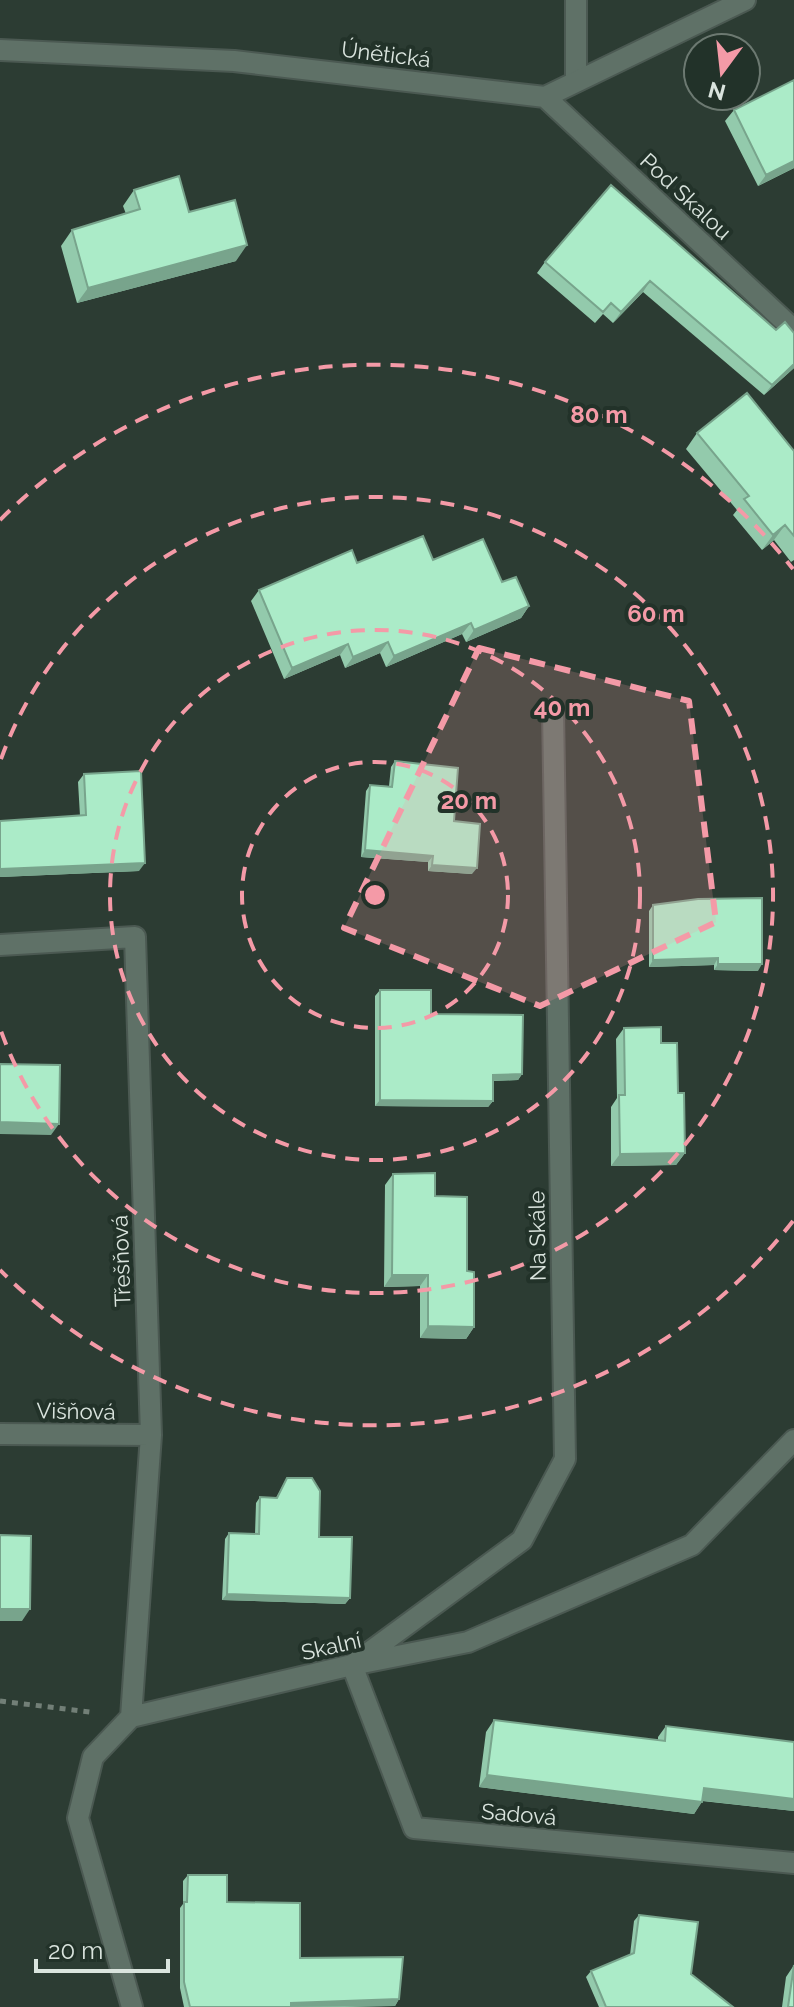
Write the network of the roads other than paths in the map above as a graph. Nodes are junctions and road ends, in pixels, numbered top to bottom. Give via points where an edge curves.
1 (576, 0) edge
2 (745, 0) edge
3 (0, 50) edge
4 (576, 81) junction
5 (545, 97) junction
6 (794, 330) edge
7 (553, 710) dead end
8 (0, 945) edge
9 (0, 1434) edge
10 (151, 1435) junction
11 (794, 1440) edge
12 (352, 1665) junction
13 (131, 1717) junction
14 (794, 1863) edge
15 (132, 2007) edge

1 - 4 street
2 - 4 street
3 - 5 street, Únětická via 234,61
4 - 5 street
5 - 6 street, Pod Skalou
7 - 12 street, Na Skále via 565,1459 522,1540
8 - 10 street, Třešňová via 135,937
9 - 10 street, Višňová
10 - 13 street, Třešňová
11 - 12 street, Skalní via 692,1545 468,1642
12 - 13 street, Skalní
12 - 14 street, Sadová via 414,1828
13 - 15 street via 93,1757 78,1818

